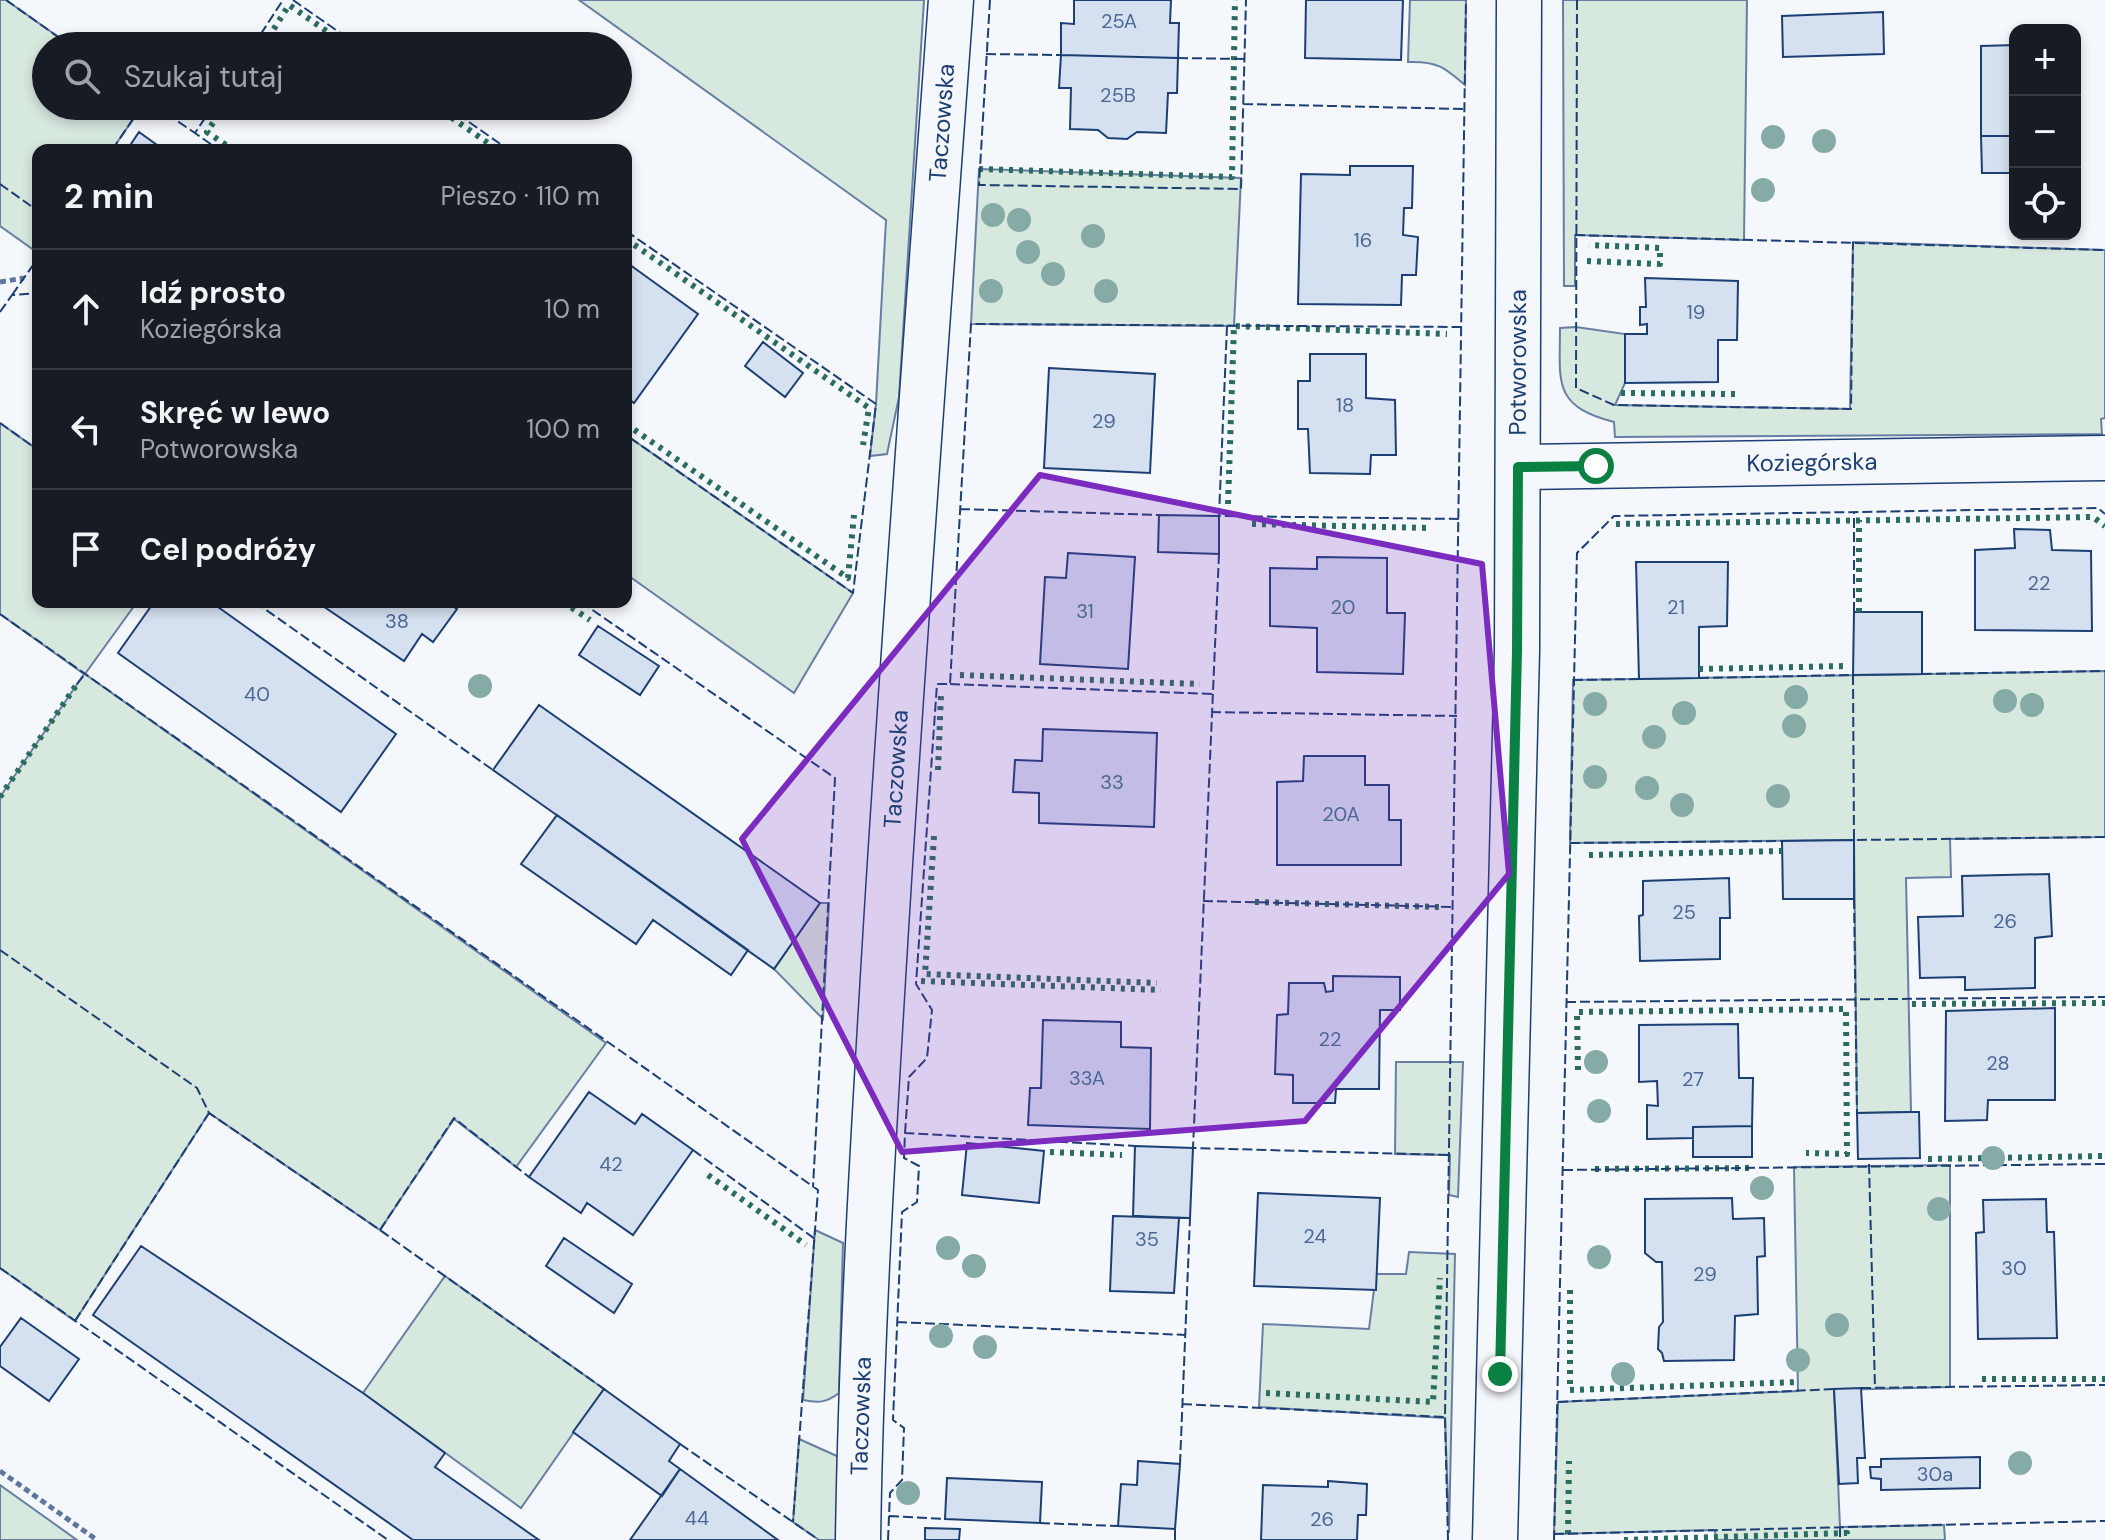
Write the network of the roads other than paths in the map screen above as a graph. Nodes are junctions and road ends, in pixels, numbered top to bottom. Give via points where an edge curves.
1 (951, 0) edge
2 (1519, 0) edge
3 (2105, 458) edge
4 (1518, 467) junction
5 (858, 1540) edge
6 (1495, 1540) edge

1 - 5 street, Taczowska via 875,1114 860,1375
2 - 4 street, Potworowska
3 - 4 street, Koziegórska
4 - 6 street, Potworowska

